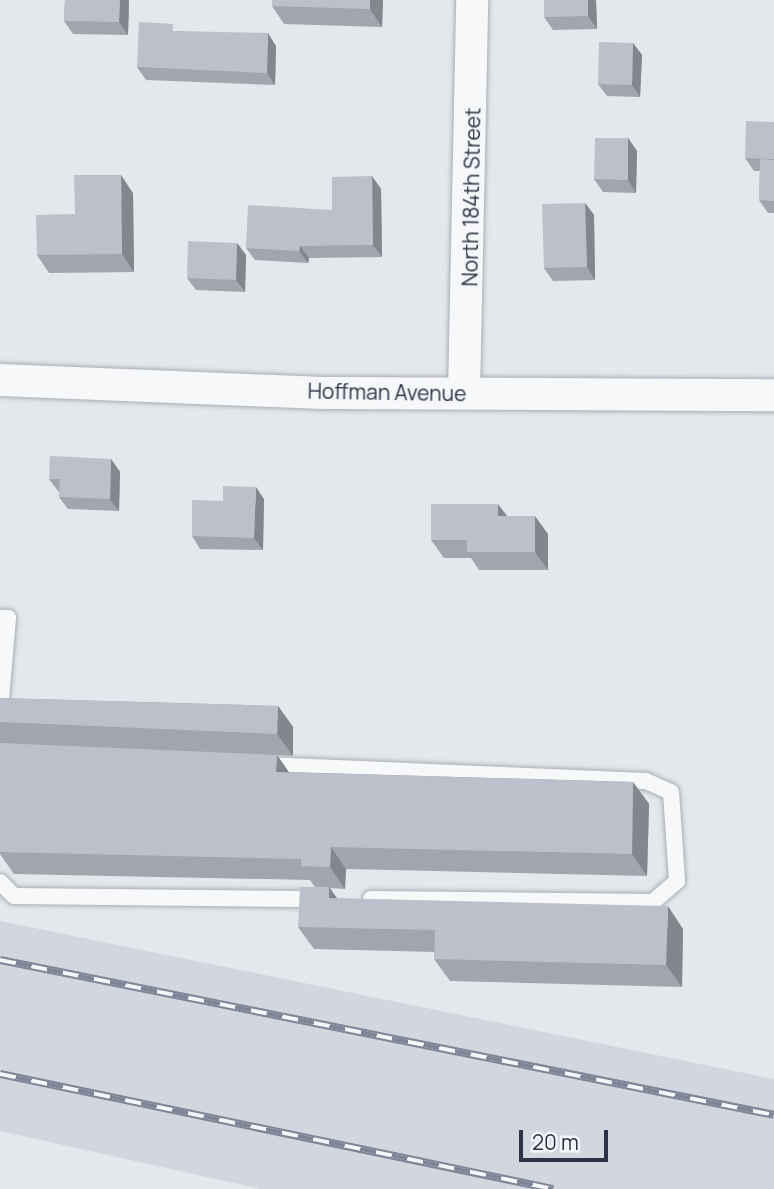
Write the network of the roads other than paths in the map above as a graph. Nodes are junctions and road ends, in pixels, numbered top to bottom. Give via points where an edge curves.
1 (472, 0) edge
2 (0, 380) edge
3 (464, 393) junction
4 (774, 396) edge
5 (0, 618) edge
6 (0, 711) edge
7 (247, 764) edge
8 (0, 882) edge

1 - 3 street, North 184th Street
2 - 3 street, Hoffman Avenue
3 - 4 street, Hoffman Avenue
5 - 6 lane via 8,618
7 - 8 lane via 646,781 671,792 677,881 653,902 14,896

